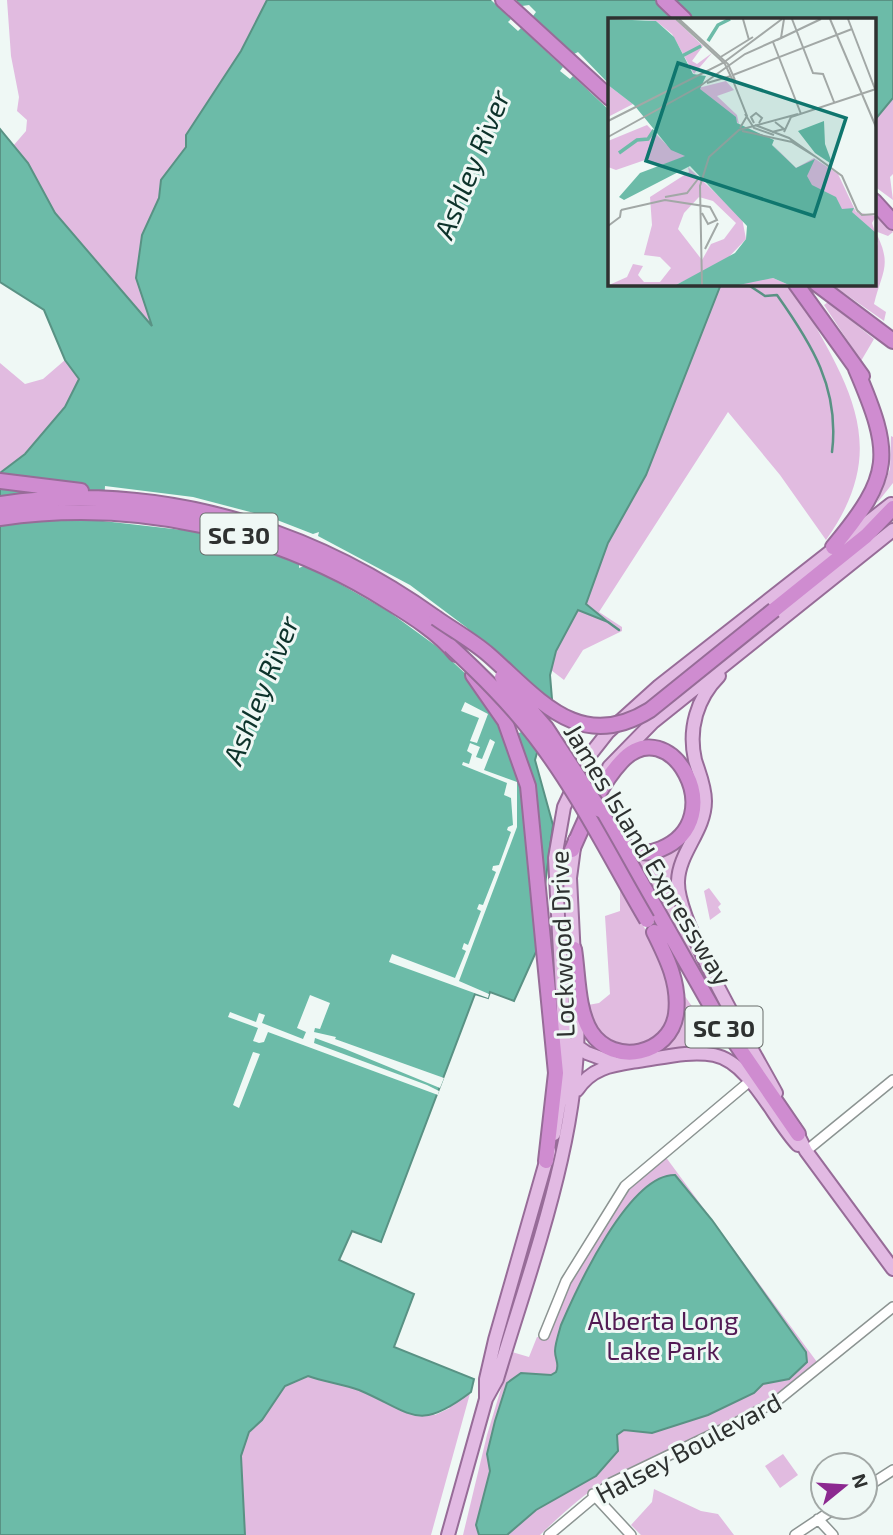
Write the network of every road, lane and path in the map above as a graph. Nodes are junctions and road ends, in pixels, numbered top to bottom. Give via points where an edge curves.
1 (503, 0) edge
2 (664, 0) edge
3 (683, 18) edge
4 (608, 96) edge
5 (876, 196) edge
6 (876, 203) edge
7 (893, 209) edge
8 (893, 222) edge
9 (797, 285) edge
10 (818, 285) edge
11 (893, 341) edge
12 (856, 369) junction
13 (886, 406) dead end
14 (0, 481) edge
15 (148, 502) junction
16 (893, 503) edge
17 (0, 504) edge
18 (893, 508) edge
19 (0, 518) edge
20 (893, 528) edge
21 (833, 547) junction
22 (436, 618) junction
23 (751, 643) junction
24 (450, 646) junction
25 (600, 810) junction
26 (572, 850) junction
27 (653, 922) junction
28 (574, 949) joint
29 (578, 987) junction
30 (555, 989) junction
31 (565, 1029) junction
32 (579, 1048) junction
33 (620, 1064) junction
34 (893, 1080) edge
35 (750, 1081) junction
36 (575, 1092) junction
37 (798, 1134) junction
38 (806, 1151) junction
39 (546, 1161) junction
40 (893, 1269) edge
41 (893, 1307) edge
42 (544, 1335) dead end
43 (486, 1399) junction
44 (593, 1494) junction
45 (815, 1521) edge
46 (820, 1521) edge
47 (447, 1535) edge
48 (549, 1535) edge
49 (631, 1535) edge
50 (795, 1535) edge
51 (833, 1535) edge

1 - 4 highway
2 - 3 highway
5 - 7 highway
6 - 8 highway
9 - 12 highway
10 - 11 highway
12 - 13 highway
12 - 21 highway via 882,417 886,465 875,497
14 - 15 highway
15 - 17 highway, James Island Expressway / SC 30 via 49,499
15 - 22 highway, James Island Expressway / SC 30 via 233,518 313,546 375,578
16 - 21 main road, Lockwood Drive
18 - 22 highway, SC 30, bridge via 866,536 650,710 630,720 598,727 565,719 486,652
19 - 24 highway, James Island Expressway / SC 30 via 99,511 183,521 238,534 307,559 368,589
20 - 23 main road, Lockwood Drive
21 - 30 main road, Lockwood Drive, bridge via 640,703 586,760 564,807 554,876
22 - 25 highway, James Island Expressway / SC 30, bridge via 527,705
23 - 26 main road, Lockwood Drive, bridge via 632,739 604,772
23 - 37 main road via 711,684 696,712 692,744 704,789 704,811 679,870 678,891 687,922
24 - 27 highway, James Island Expressway / SC 30, bridge via 537,738
24 - 30 highway, bridge via 495,705 524,767
25 - 26 highway, bridge via 626,847 654,852 677,839 688,824 694,805 692,784 683,766 665,751 643,748 630,754 599,791
25 - 27 highway, James Island Expressway / SC 30
26 - 28 main road, Lockwood Drive via 569,878
27 - 29 highway, SC 30 via 677,1000 674,1023 658,1045 630,1053 602,1045 588,1026
27 - 35 highway, James Island Expressway / SC 30
27 - 37 highway, James Island Expressway / SC 30
28 - 29 highway
29 - 32 main road, Lockwood Drive
30 - 31 main road, Lockwood Drive
30 - 39 highway via 556,1073
31 - 32 main road
31 - 39 main road, Lockwood Drive via 563,1093
32 - 33 main road
32 - 36 main road, Lockwood Drive
33 - 35 main road via 715,1055
33 - 36 main road via 589,1075
34 - 38 street
35 - 38 main road
35 - 42 street via 625,1186 566,1281
36 - 43 main road, Lockwood Drive via 522,1296 497,1379
37 - 38 main road
38 - 40 main road
39 - 43 main road, Lockwood Drive via 495,1340
41 - 44 street, Halsey Boulevard via 778,1400
43 - 47 main road, Lockwood Drive
44 - 48 street, Halsey Boulevard
44 - 49 street
45 - 50 street
46 - 51 street

